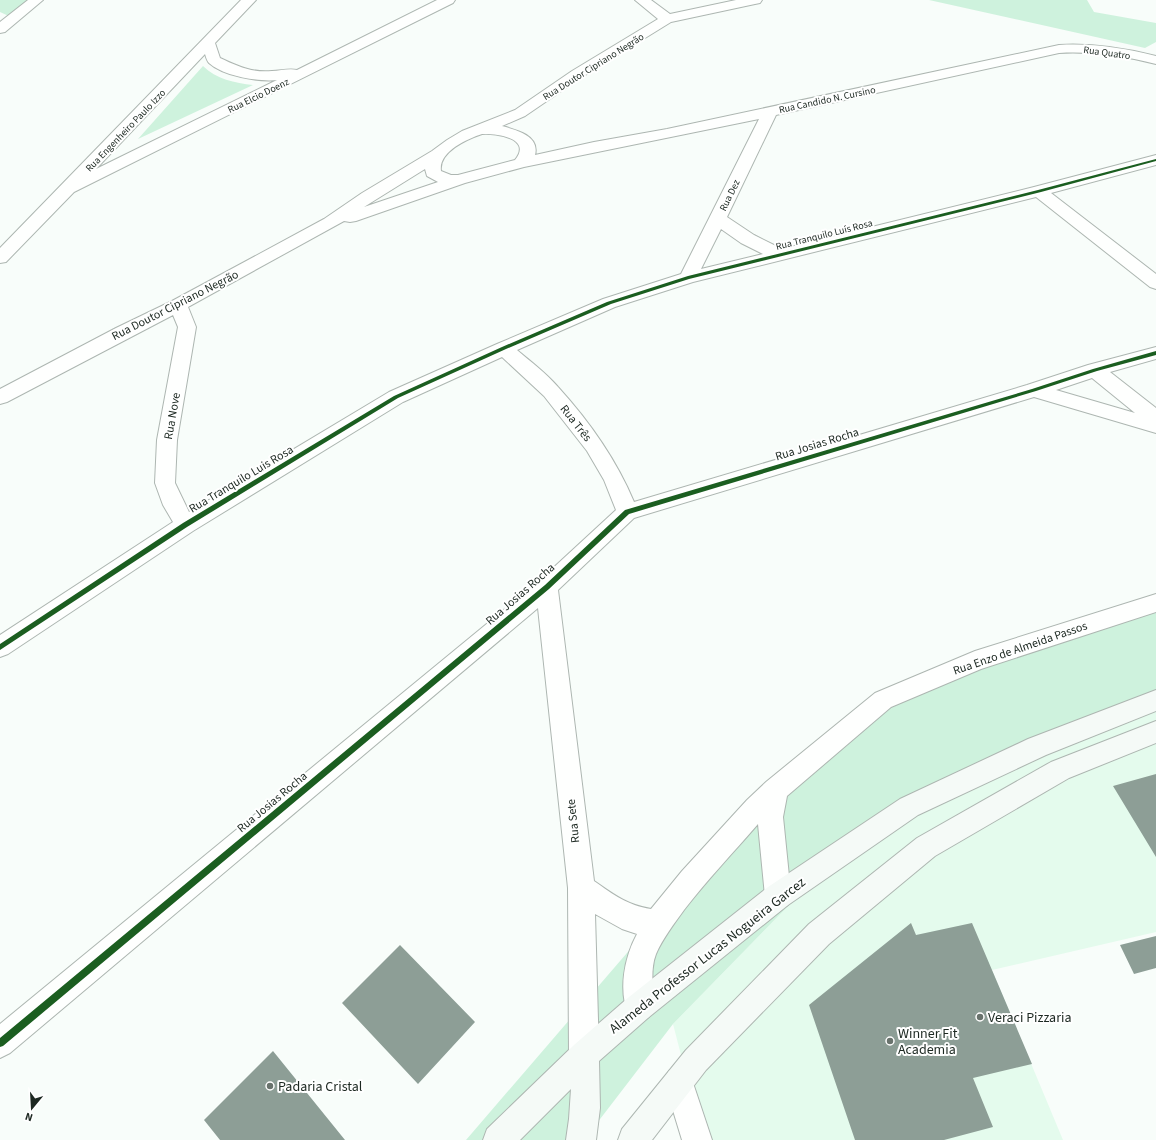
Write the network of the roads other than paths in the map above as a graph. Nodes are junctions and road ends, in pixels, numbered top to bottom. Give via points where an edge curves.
1 (36, 0) edge
2 (249, 0) edge
3 (448, 0) edge
4 (642, 0) edge
5 (755, 0) edge
6 (0, 12) edge
7 (12, 18) junction
8 (667, 20) junction
9 (0, 29) edge
10 (208, 43) junction
11 (1059, 49) joint
12 (1154, 58) edge
13 (306, 71) junction
14 (770, 112) junction
15 (520, 113) junction
16 (480, 130) junction
17 (522, 140) junction
18 (594, 146) junction
19 (436, 156) junction
20 (1156, 160) edge
21 (521, 163) junction
22 (459, 180) junction
23 (68, 189) junction
24 (1040, 191) junction
25 (718, 218) junction
26 (330, 223) junction
27 (780, 255) junction
28 (0, 258) edge
29 (688, 278) junction
30 (1156, 283) edge
31 (178, 305) junction
32 (504, 348) junction
33 (1156, 353) edge
34 (1094, 370) junction
35 (20, 386) junction
36 (0, 389) edge
37 (1034, 390) junction
38 (0, 397) edge
39 (1156, 418) edge
40 (1156, 426) edge
41 (628, 512) junction
42 (185, 525) junction
43 (547, 587) junction
44 (1156, 603) edge
45 (0, 647) edge
46 (1156, 700) edge
47 (1156, 732) edge
48 (775, 790) junction
49 (580, 888) junction
50 (778, 896) junction
51 (657, 924) junction
52 (639, 1007) junction
53 (0, 1043) edge
54 (584, 1055) junction
55 (679, 1081) junction
56 (498, 1140) edge
57 (581, 1140) edge
58 (633, 1140) edge
59 (697, 1140) edge

1 - 7 street
2 - 10 street, Rua Engenheiro Paulo Izzo
3 - 13 street, Rua Elcio Doenz
4 - 8 street
5 - 8 street, Rua Doutor Cipriano Negrão
6 - 7 street
7 - 9 street
8 - 15 street, Rua Doutor Cipriano Negrão via 577,74
10 - 13 street via 214,60 237,72 270,76
10 - 23 street, Rua Engenheiro Paulo Izzo
11 - 12 street, Rua Quatro via 1102,50
11 - 14 street, Rua Candido N. Cursino
13 - 23 street, Rua Elcio Doenz
14 - 18 street, Rua Candido N. Cursino via 667,134
14 - 25 street, Rua Dez
15 - 16 street, Rua Doutor Cipriano Negrão
15 - 17 street
16 - 17 street, Rua Candido N. Cursino via 506,131
16 - 19 street, Rua Doutor Cipriano Negrão via 446,147
17 - 18 street, Rua Candido N. Cursino
17 - 21 street via 529,149 528,157
18 - 21 street, Rua Candido N. Cursino
19 - 22 street via 432,163 433,173 448,180
19 - 26 street, Rua Doutor Cipriano Negrão via 368,196
20 - 24 street, Rua Tranquilo Luís Rosa
21 - 22 street, Rua Candido N. Cursino
22 - 26 street, Rua Doutor Cipriano Negrão
23 - 28 street, Rua Engenheiro Paulo Izzo
24 - 27 street, Rua Tranquilo Luís Rosa
24 - 30 street
25 - 27 street via 745,239
25 - 29 street, Rua Dez
26 - 31 street, Rua Doutor Cipriano Negrão
27 - 29 street, Rua Tranquilo Luís Rosa
29 - 32 street, Rua Tranquilo Luís Rosa via 609,303
31 - 35 street, Rua Doutor Cipriano Negrão
31 - 42 street, Rua Nove via 187,327 168,440 165,484
32 - 41 street, Rua Três via 551,391 594,446 614,479
32 - 42 street, Rua Tranquilo Luis Rosa via 396,398
33 - 34 street, Rua Josias Rocha
34 - 37 street, Rua Josias Rocha
34 - 39 street
35 - 36 street, Rua Doutor Cipriano Negrão
35 - 38 street, Rua Doutor Cipriano Negrão
37 - 40 street
37 - 41 street, Rua Josias Rocha
41 - 43 street, Rua Josias Rocha
42 - 45 street, Rua Tranquilo Luis Rosa
43 - 49 street, Rua Sete
43 - 53 street, Rua Josias Rocha
44 - 48 street, Rua Enzo de Almeida Passos via 975,661 882,700
46 - 50 main road, Alameda Professor Lucas Nogueira Garcez via 1036,747 909,807
47 - 55 main road via 1060,770 926,847 819,934 696,1060
48 - 50 street via 770,817
48 - 51 street, Rua Enzo de Almeida Passos via 691,880
49 - 51 street via 609,908 632,918
49 - 54 street, Rua Sete
50 - 52 main road, Alameda Professor Lucas Nogueira Garcez
51 - 52 street, Rua Enzo de Almeida Passos via 642,953 638,979
52 - 54 main road, Alameda Professor Lucas Nogueira Garcez
54 - 56 main road, Alameda Professor Lucas Nogueira Garcez
54 - 57 main road via 586,1091
55 - 58 main road
55 - 59 street

